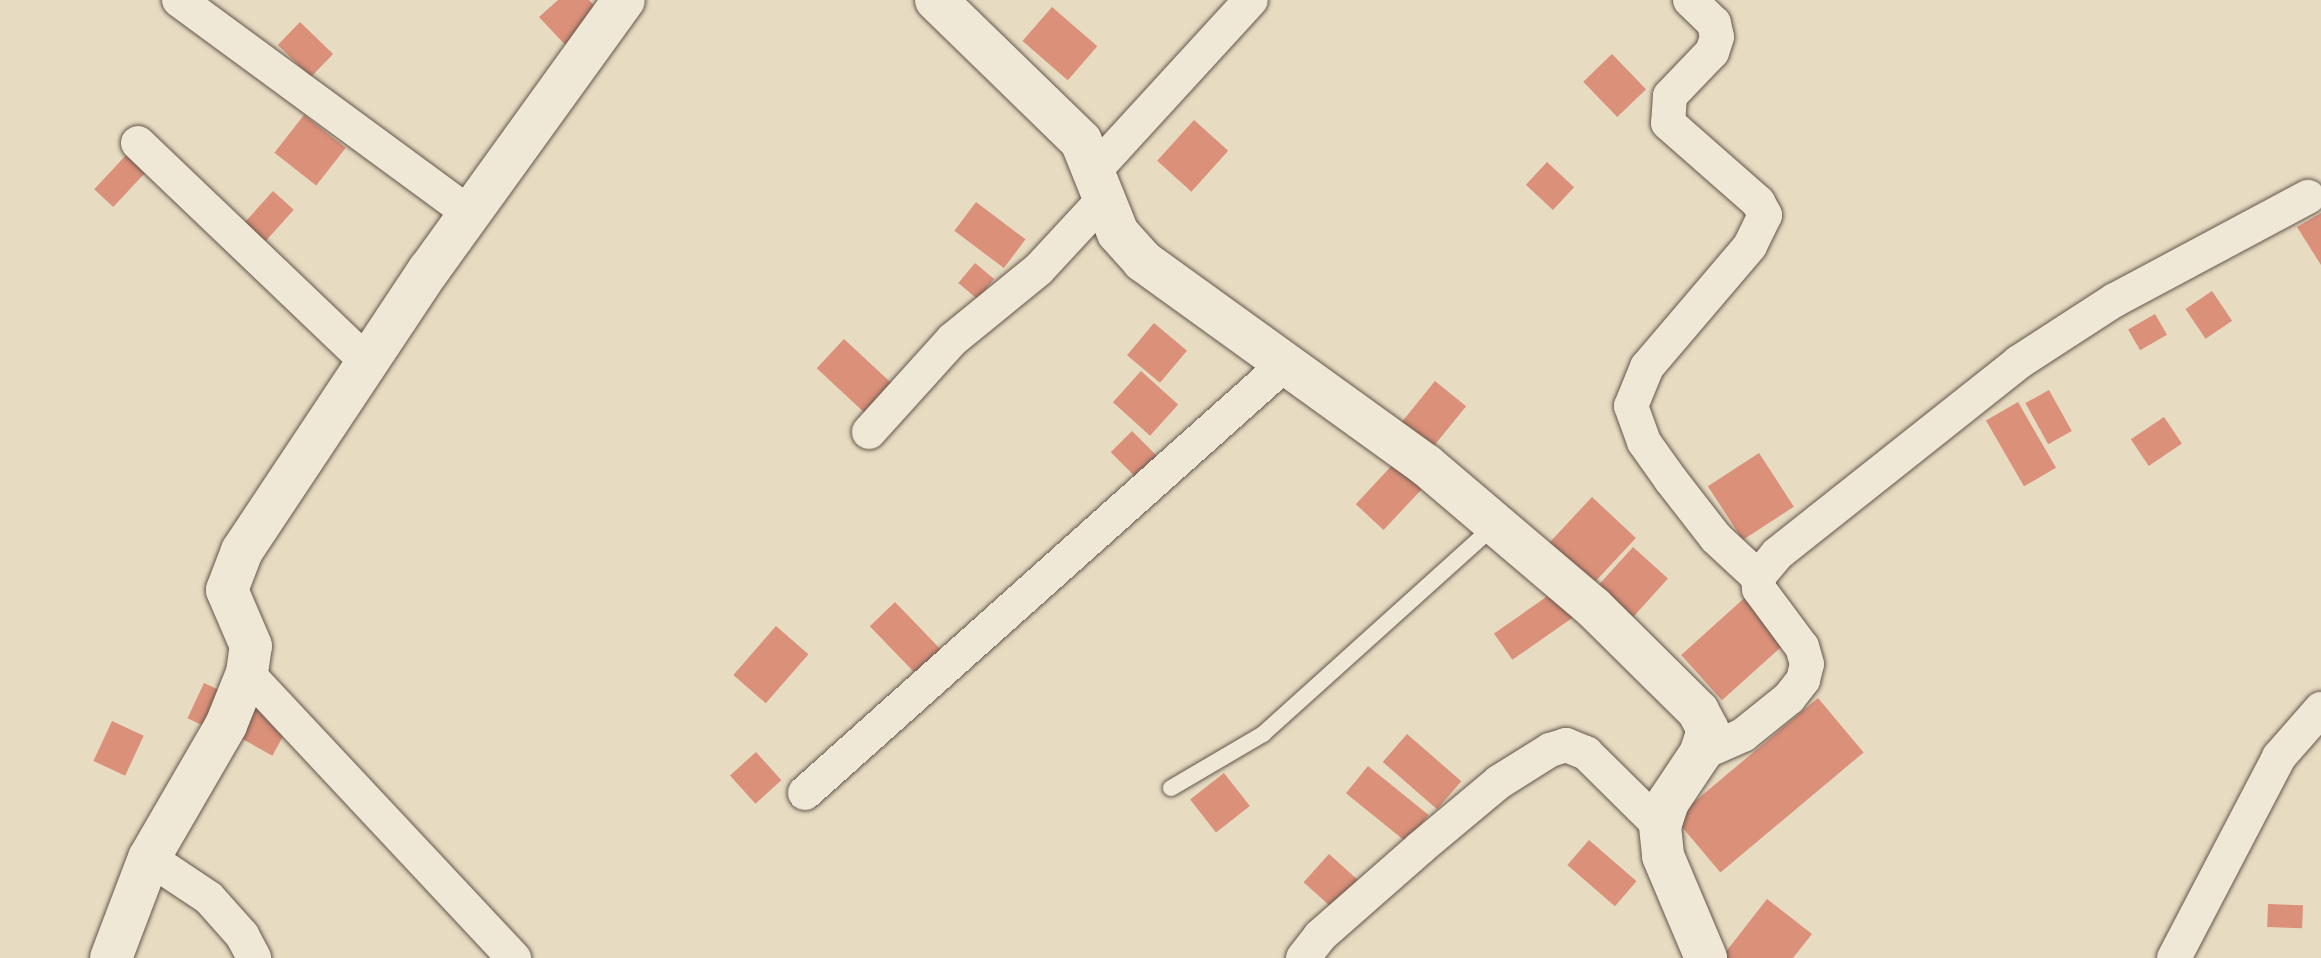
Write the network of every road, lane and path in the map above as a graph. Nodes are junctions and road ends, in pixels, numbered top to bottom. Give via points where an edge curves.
1 (179, 0) edge
2 (624, 0) edge
3 (936, 0) edge
4 (1251, 0) edge
5 (1690, 0) edge
6 (138, 143) dead end
7 (1100, 185) junction
8 (2308, 197) dead end
9 (469, 213) junction
10 (1285, 364) junction
11 (370, 365) junction
12 (869, 432) dead end
13 (1496, 525) junction
14 (1758, 577) junction
15 (247, 673) junction
16 (2321, 709) edge
17 (1700, 754) junction
18 (1171, 788) dead end
19 (805, 793) dead end
20 (1660, 826) junction
21 (149, 858) junction
22 (111, 958) edge
23 (254, 958) edge
24 (514, 958) edge
25 (1303, 958) edge
26 (1706, 958) edge
27 (2174, 958) edge

1 - 9 street
2 - 9 street
3 - 7 street via 1081,141
4 - 7 street
5 - 14 street via 1714,23 1717,37 1712,52 1670,96 1668,123 1758,202 1765,215 1750,246 1647,367 1631,406 1644,442 1671,480 1716,538
6 - 11 street
7 - 10 street via 1118,233 1143,261
7 - 12 street via 1039,269 952,340
8 - 14 street via 2115,300 2019,362 1777,554
9 - 11 street
10 - 13 street via 1426,465
10 - 19 street
11 - 15 street via 242,551 227,590 251,646
13 - 17 street via 1593,607 1698,711 1708,730
13 - 18 lane via 1263,734
14 - 17 street via 1764,599 1802,647 1807,664 1803,680 1743,735
15 - 21 street via 226,725
15 - 24 street
16 - 27 street via 2279,757
17 - 20 street via 1668,802
20 - 25 street via 1586,753 1566,745 1550,750 1499,782 1420,848 1320,936
20 - 26 street via 1663,856
21 - 22 street
21 - 23 street via 209,898 242,935

